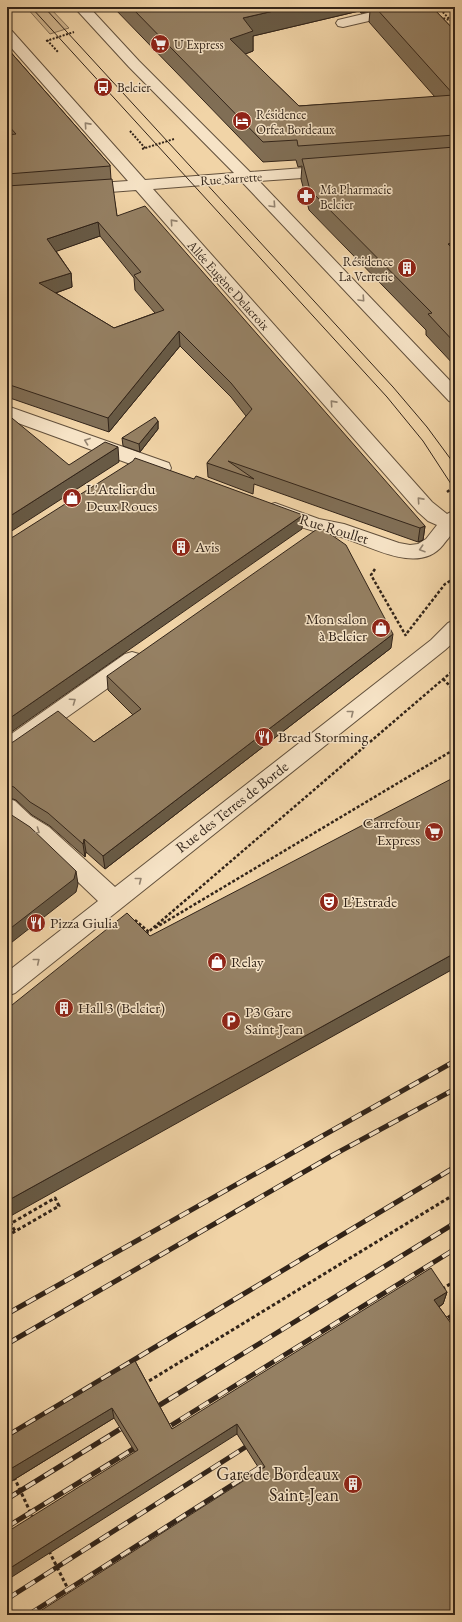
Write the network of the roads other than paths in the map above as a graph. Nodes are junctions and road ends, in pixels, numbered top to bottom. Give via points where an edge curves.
1 (81, 7) edge
2 (411, 7) edge
3 (343, 23) dead end
4 (7, 34) edge
5 (347, 169) edge
6 (246, 177) junction
7 (140, 185) junction
8 (69, 190) edge
9 (455, 397) edge
10 (7, 412) edge
11 (135, 458) junction
12 (119, 473) edge
13 (175, 473) edge
14 (256, 503) edge
15 (453, 520) edge
16 (455, 628) edge
17 (149, 648) edge
18 (7, 748) edge
19 (7, 807) edge
20 (114, 900) junction
21 (7, 986) edge

1 - 6 street
2 - 3 street
7 -> 4 street, Allée Eugène Delacroix
5 - 6 street, Rue Sarrette
6 - 7 street, Rue Sarrette
6 -> 9 street
7 - 8 street, Rue Sarrette
15 -> 7 street, Allée Eugène Delacroix via 435,516 425,507
11 -> 10 street
11 - 12 street
11 - 13 street
15 -> 14 street, Rue Roullet via 432,544 423,550 410,552 397,550 344,531 310,533
20 -> 16 street, Rue des Terres de Borde via 422,657
18 -> 17 street
19 -> 20 street via 40,833
21 -> 20 street, Rue des Terres de Borde

